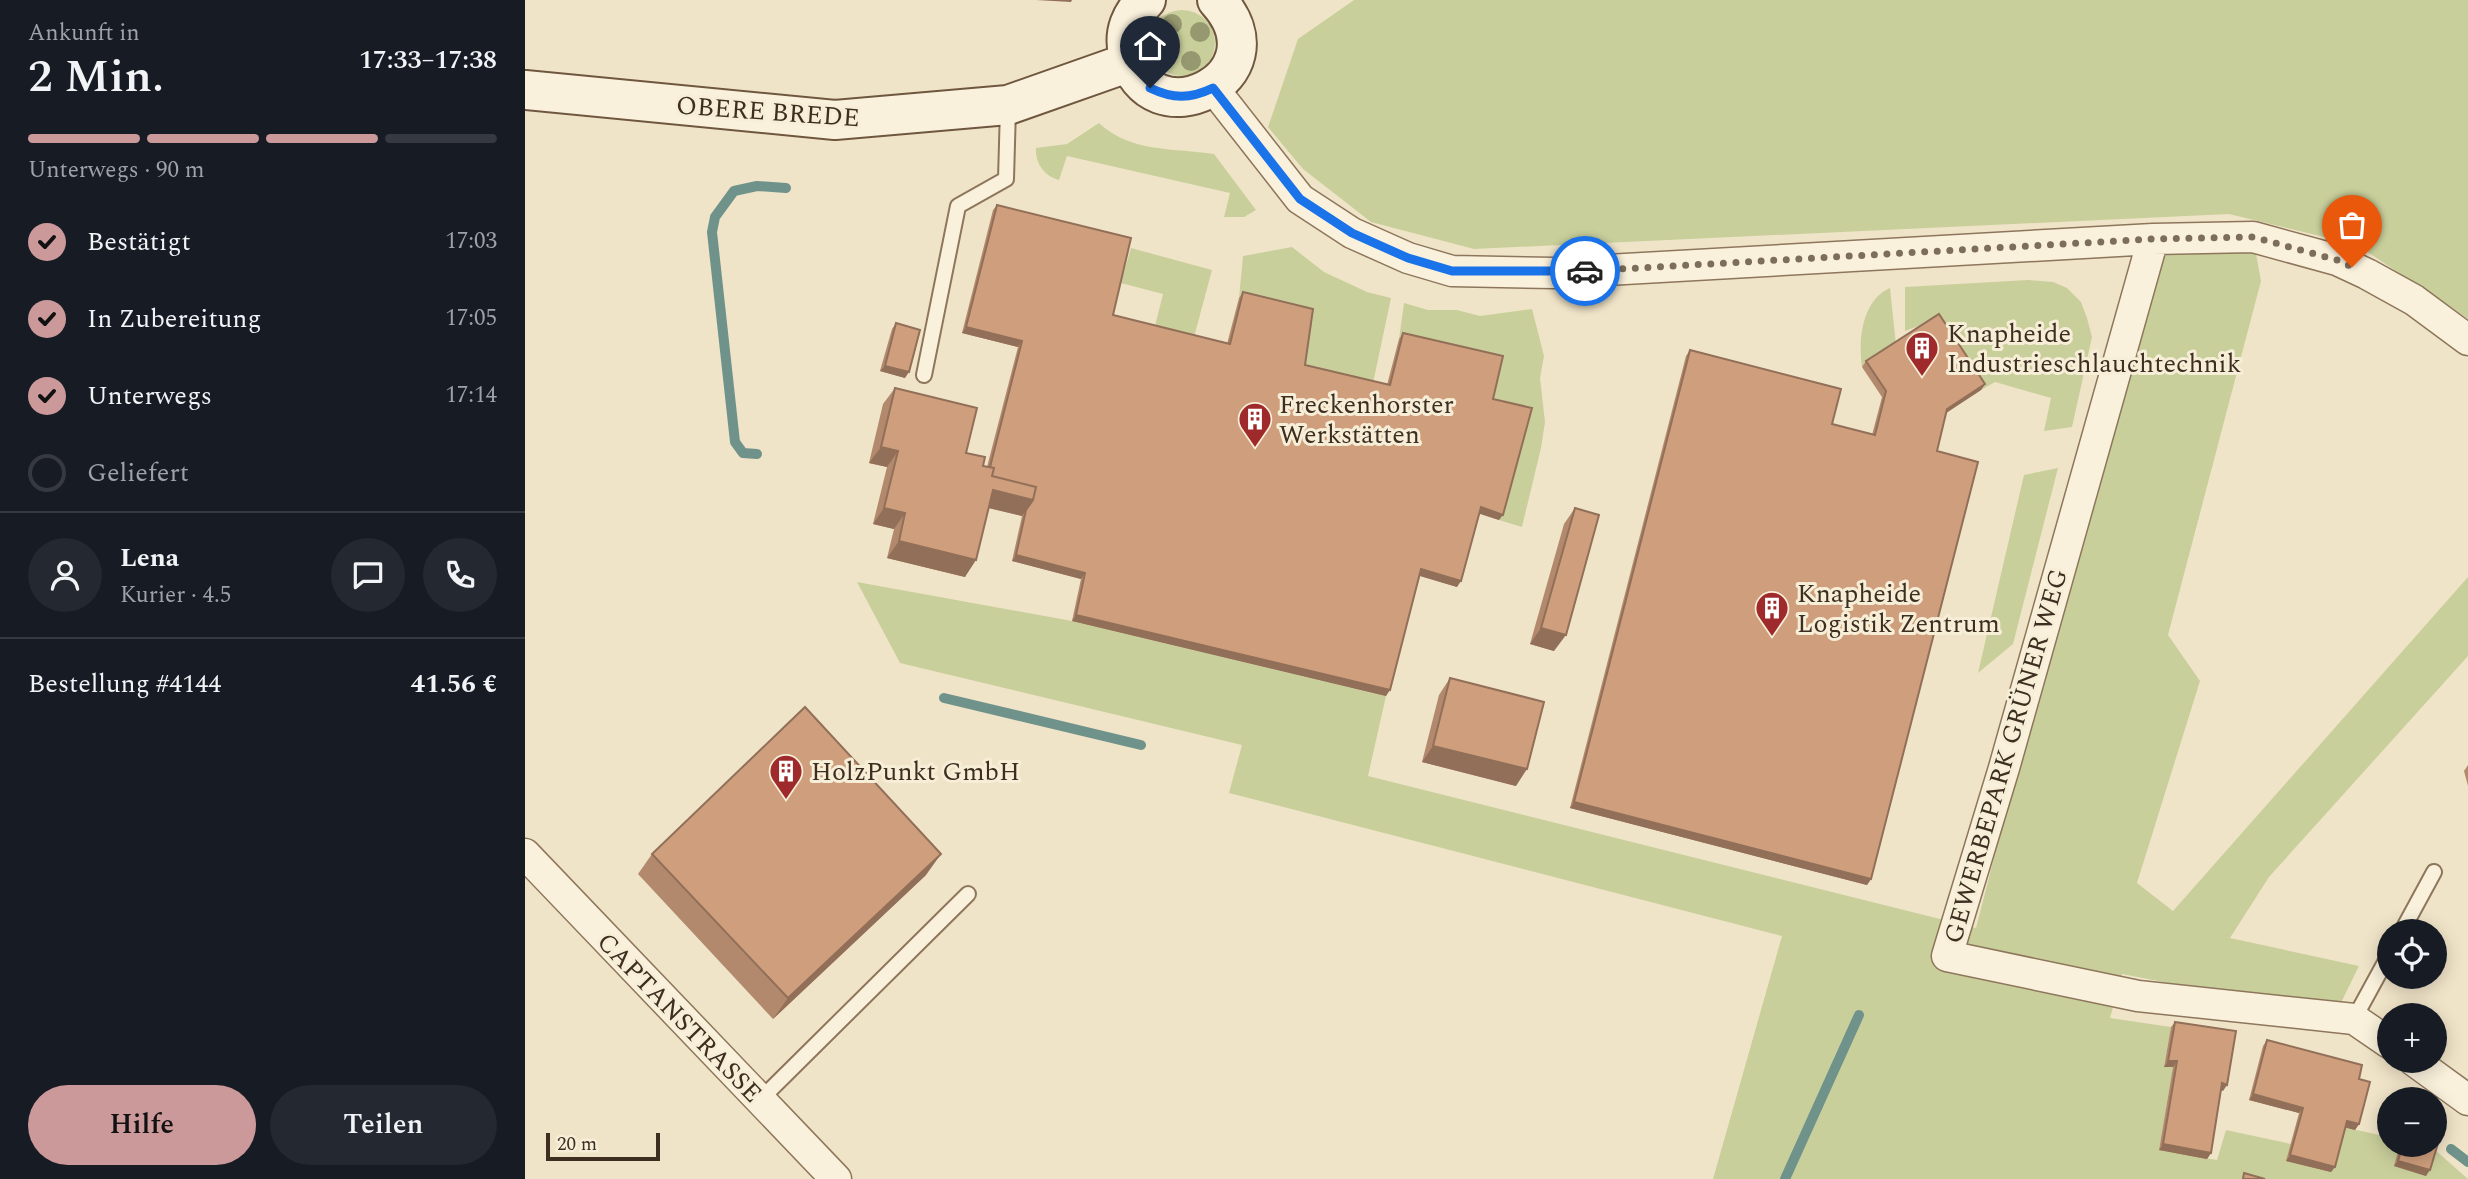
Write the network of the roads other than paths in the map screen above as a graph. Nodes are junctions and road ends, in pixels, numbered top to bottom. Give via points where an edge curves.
1 (1146, 0) edge
2 (1234, 5) edge
3 (1130, 62) junction
4 (1213, 88) junction
5 (525, 90) edge
6 (1008, 105) junction
7 (2153, 239) junction
8 (2468, 340) edge
9 (924, 375) dead end
10 (525, 854) edge
11 (2434, 872) dead end
12 (968, 894) dead end
13 (2409, 919) edge
14 (2377, 977) edge
15 (2354, 1019) junction
16 (2377, 1035) edge
17 (2431, 1073) edge
18 (760, 1100) junction
19 (2468, 1100) edge
20 (836, 1179) edge

1 - 3 street via 1128,26
2 - 4 street via 1234,62
3 - 4 street via 1137,77 1165,96 1182,98
3 - 6 street, OBERE BREDE
4 - 7 street via 1300,199 1352,233 1452,271 1554,273
5 - 6 street, OBERE BREDE via 835,120
6 - 9 lane via 1006,179 958,206
7 - 8 street via 2253,237 2337,260 2414,300
7 - 15 street, GEWERBEPARK GRÜNER WEG via 1947,956 2138,996
10 - 18 street, CAPTANSTRASSE
11 - 13 lane
12 - 18 lane
14 - 15 lane
15 - 16 street, GEWERBEPARK GRÜNER WEG
17 - 19 street
18 - 20 street, CAPTANSTRASSE

